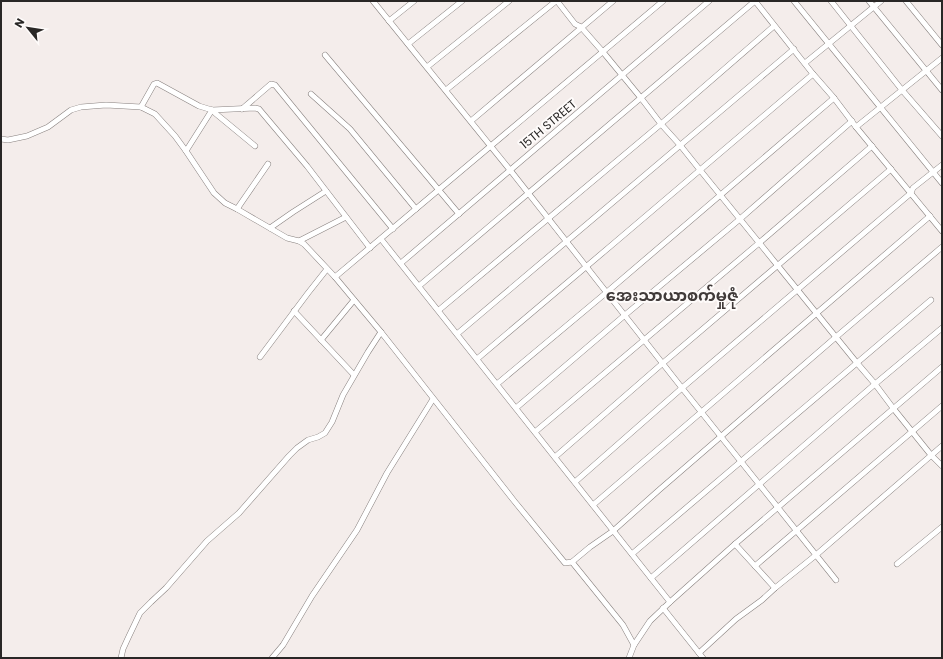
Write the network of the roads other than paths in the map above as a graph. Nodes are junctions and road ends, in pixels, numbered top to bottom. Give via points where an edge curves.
1 (373, 1) edge
2 (414, 1) edge
3 (462, 1) edge
4 (509, 1) edge
5 (557, 1) edge
6 (613, 1) edge
7 (663, 1) edge
8 (709, 1) edge
9 (755, 1) edge
10 (794, 1) edge
11 (831, 1) edge
12 (869, 1) edge
13 (881, 1) edge
14 (906, 1) edge
15 (874, 7) junction
16 (389, 21) junction
17 (774, 26) junction
18 (851, 26) junction
19 (581, 27) junction
20 (408, 44) junction
21 (828, 44) junction
22 (942, 45) edge
23 (794, 49) junction
24 (603, 52) junction
25 (325, 55) dead end
26 (942, 58) edge
27 (805, 64) junction
28 (427, 67) junction
29 (926, 71) junction
30 (813, 74) junction
31 (622, 76) junction
32 (446, 90) junction
33 (902, 90) junction
34 (942, 90) edge
35 (311, 94) dead end
36 (641, 98) junction
37 (834, 98) junction
38 (141, 107) junction
39 (880, 108) junction
40 (242, 109) junction
41 (212, 110) junction
42 (471, 121) junction
43 (852, 121) junction
44 (661, 124) junction
45 (856, 127) junction
46 (942, 136) edge
47 (1, 139) edge
48 (255, 146) dead end
49 (491, 146) junction
50 (680, 146) junction
51 (872, 146) junction
52 (186, 151) junction
53 (268, 164) dead end
54 (942, 165) edge
55 (891, 169) junction
56 (510, 170) junction
57 (700, 170) junction
58 (933, 172) junction
59 (942, 183) edge
60 (440, 190) junction
61 (326, 191) junction
62 (529, 193) junction
63 (911, 193) junction
64 (721, 195) junction
65 (237, 209) junction
66 (416, 209) junction
67 (459, 214) junction
68 (930, 216) junction
69 (346, 217) junction
70 (548, 218) junction
71 (740, 219) junction
72 (270, 228) junction
73 (393, 229) junction
74 (942, 231) edge
75 (381, 239) junction
76 (299, 241) junction
77 (567, 242) junction
78 (759, 243) junction
79 (942, 247) edge
80 (370, 248) junction
81 (401, 264) junction
82 (778, 266) junction
83 (586, 267) junction
84 (327, 269) junction
85 (335, 278) junction
86 (420, 286) junction
87 (797, 289) junction
88 (607, 292) junction
89 (354, 300) junction
90 (931, 300) dead end
91 (438, 310) junction
92 (294, 311) junction
93 (817, 313) junction
94 (625, 315) junction
95 (942, 328) edge
96 (381, 332) junction
97 (457, 334) junction
98 (836, 337) junction
99 (321, 340) junction
100 (644, 340) junction
101 (260, 357) dead end
102 (477, 359) junction
103 (856, 362) junction
104 (663, 363) junction
105 (942, 367) edge
106 (354, 375) junction
107 (497, 384) junction
108 (876, 384) junction
109 (682, 388) junction
110 (433, 399) junction
111 (942, 406) edge
112 (516, 408) junction
113 (893, 408) junction
114 (702, 412) junction
115 (535, 432) junction
116 (912, 432) junction
117 (721, 436) junction
118 (942, 446) edge
119 (931, 455) junction
120 (555, 457) junction
121 (742, 461) junction
122 (942, 466) edge
123 (575, 482) junction
124 (760, 484) junction
125 (593, 505) junction
126 (778, 508) junction
127 (942, 527) edge
128 (797, 530) junction
129 (614, 531) junction
130 (735, 544) junction
131 (632, 554) junction
132 (816, 555) junction
133 (572, 562) junction
134 (897, 564) dead end
135 (755, 566) junction
136 (651, 578) junction
137 (836, 580) dead end
138 (775, 588) junction
139 (670, 602) junction
140 (663, 608) junction
141 (634, 645) junction
142 (699, 653) junction
143 (121, 658) edge
144 (272, 658) edge
145 (629, 658) edge
146 (703, 658) edge

1 - 16 street
2 - 16 street
3 - 20 street
4 - 28 street
5 - 19 street via 575,24
5 - 32 street
6 - 19 street
7 - 24 street
8 - 31 street, 15TH STREET
9 - 17 street
9 - 36 street
10 - 21 street
11 - 18 street
12 - 15 street
13 - 15 street
14 - 22 street
15 - 18 street
15 - 29 street
16 - 20 street
17 - 23 street
17 - 44 street
18 - 21 street
18 - 33 street
19 - 24 street
19 - 42 street
20 - 28 street
21 - 27 street
21 - 39 street
23 - 27 street
23 - 50 street
24 - 31 street
24 - 49 street
25 - 60 street
26 - 29 street
27 - 30 street
28 - 32 street
29 - 33 street
29 - 34 street
30 - 37 street
30 - 57 street
31 - 36 street
31 - 56 street, 15TH STREET
32 - 42 street
33 - 39 street
33 - 46 street
35 - 66 street via 350,129
36 - 44 street
36 - 62 street
37 - 43 street
37 - 64 street
38 - 41 street via 157,83 199,106
38 - 47 street via 106,105 71,110 48,127 27,136
38 - 52 street via 155,114
39 - 45 street
39 - 58 street
40 - 41 street
40 - 61 street via 259,109
40 - 73 street via 271,84 275,85
41 - 48 street
41 - 52 street
42 - 49 street
43 - 45 street
43 - 71 street
44 - 50 street
44 - 70 street
45 - 51 street
49 - 56 street
49 - 60 street
50 - 57 street
50 - 77 street
51 - 55 street
51 - 78 street
52 - 65 street via 214,193 224,203
53 - 65 street
54 - 58 street
55 - 63 street
55 - 82 street
56 - 62 street
56 - 67 street, 15TH STREET
57 - 64 street
57 - 83 street
58 - 59 street
58 - 63 street via 913,188
60 - 66 street
60 - 67 street
61 - 69 street
61 - 72 street
62 - 70 street
62 - 86 street
63 - 68 street
63 - 87 street
64 - 71 street
64 - 88 street
65 - 72 street
66 - 73 street
67 - 81 street, 15TH STREET
68 - 74 street
68 - 93 street
69 - 76 street
69 - 80 street
70 - 77 street
70 - 91 street
71 - 78 street
71 - 94 street
72 - 76 street via 287,238
73 - 75 street
75 - 80 street
75 - 81 street
76 - 84 street
77 - 83 street
77 - 97 street
78 - 82 street
78 - 100 street
79 - 98 street
80 - 85 street
81 - 86 street
82 - 87 street
82 - 104 street
83 - 88 street
83 - 102 street
84 - 85 street
84 - 92 street
85 - 89 street
86 - 91 street
87 - 93 street
87 - 109 street
88 - 94 street
88 - 107 street
89 - 96 street
89 - 99 street
90 - 103 street
91 - 97 street
92 - 99 street
92 - 101 street
93 - 98 street
93 - 114 street
94 - 100 street
94 - 112 street
95 - 108 street
96 - 106 street
96 - 110 street
97 - 102 street
98 - 103 street
98 - 117 street
99 - 106 street
100 - 104 street
100 - 115 street
102 - 107 street
103 - 108 street
103 - 121 street
104 - 109 street
104 - 120 street
105 - 113 street
106 - 143 street via 325,433 297,448 239,513 207,541 166,588 140,613
107 - 112 street
108 - 113 street
108 - 124 street
109 - 114 street
109 - 123 street
110 - 133 street via 565,563
110 - 144 street via 387,473 357,530
111 - 116 street
112 - 115 street
113 - 116 street
113 - 126 street
114 - 117 street
114 - 125 street
115 - 120 street
116 - 119 street
116 - 128 street
117 - 121 street
117 - 129 street
118 - 119 street
119 - 122 street
119 - 132 street
120 - 123 street
121 - 124 street
121 - 131 street
123 - 125 street
124 - 126 street
124 - 136 street
125 - 129 street
126 - 128 street
126 - 130 street
127 - 134 street
128 - 132 street
128 - 135 street
129 - 131 street
129 - 133 street
130 - 135 street
130 - 139 street
131 - 136 street
132 - 137 street
132 - 138 street
133 - 141 street via 623,625
135 - 138 street
136 - 139 street
138 - 142 street
139 - 140 street
140 - 141 street via 650,621
140 - 142 street
141 - 145 street
142 - 146 street

